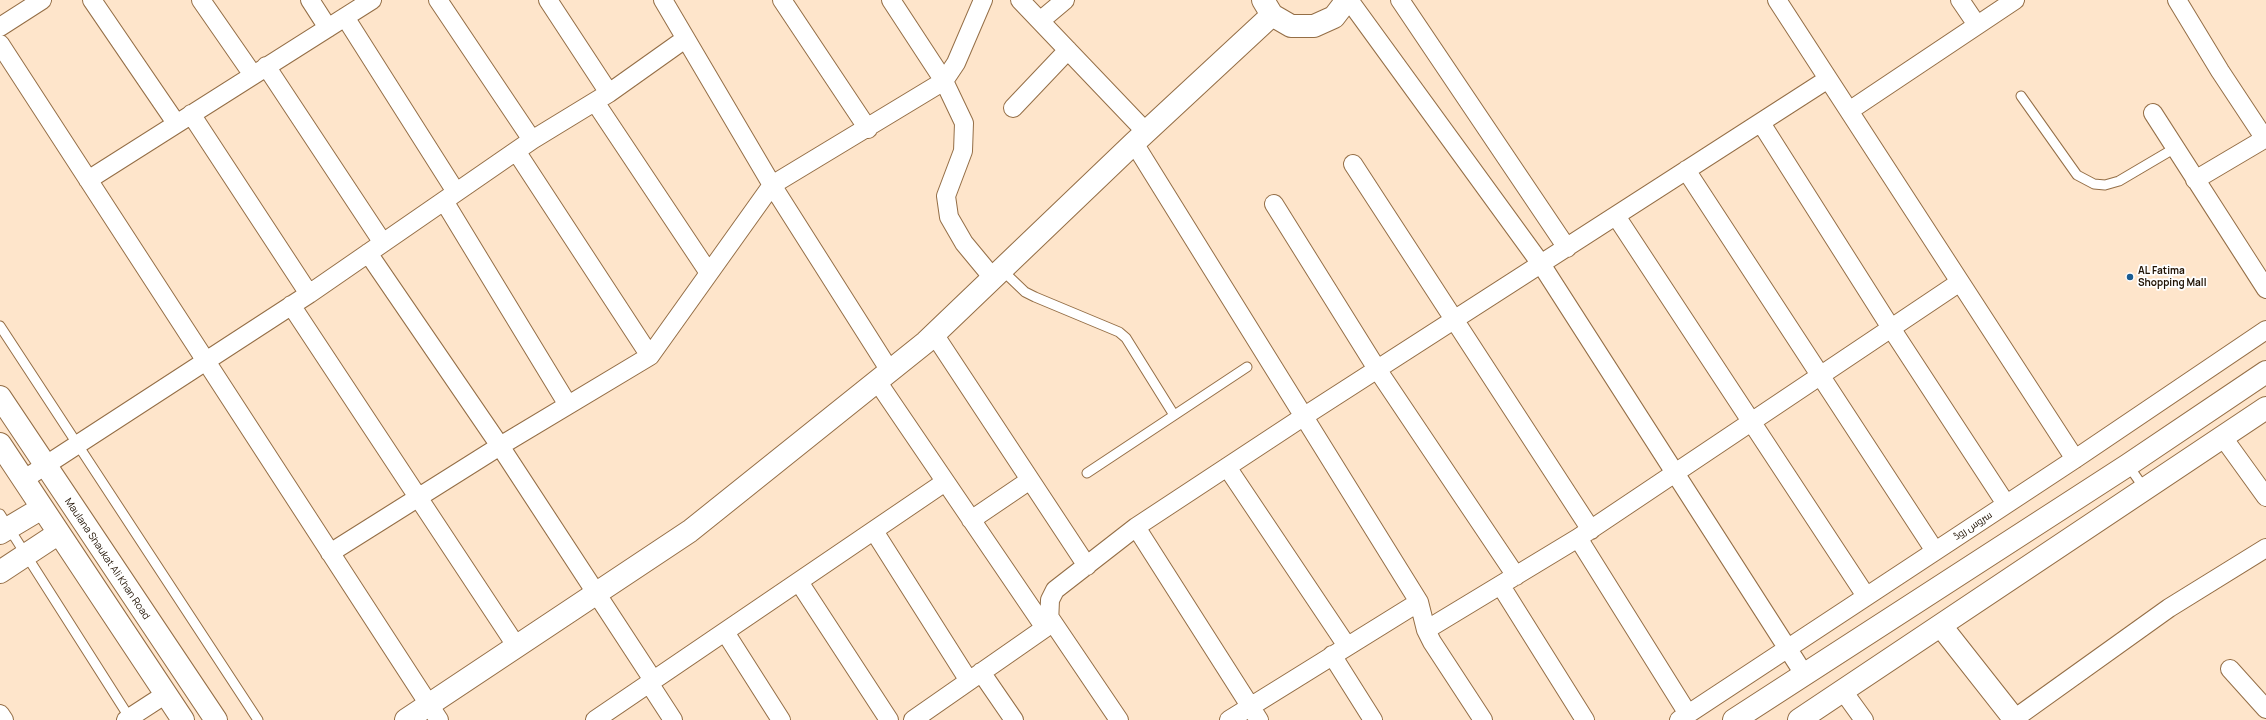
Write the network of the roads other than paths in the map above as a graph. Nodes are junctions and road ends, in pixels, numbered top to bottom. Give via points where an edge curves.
1 (42, 0) edge
2 (92, 0) edge
3 (201, 0) edge
4 (310, 0) edge
5 (372, 0) edge
6 (438, 0) edge
7 (548, 0) edge
8 (782, 0) edge
9 (891, 0) edge
10 (983, 0) edge
11 (1020, 0) edge
12 (1065, 0) edge
13 (1348, 0) edge
14 (1400, 0) edge
15 (1777, 0) edge
16 (1960, 0) edge
17 (2015, 0) edge
18 (2177, 0) edge
19 (670, 3) edge
20 (1268, 7) edge
21 (344, 17) junction
22 (1040, 21) junction
23 (1977, 25) junction
24 (0, 27) edge
25 (328, 28) junction
26 (684, 39) junction
27 (0, 44) edge
28 (1068, 50) junction
29 (260, 71) junction
30 (1828, 79) junction
31 (944, 81) junction
32 (2021, 96) dead end
33 (602, 98) junction
34 (1013, 108) dead end
35 (1849, 110) junction
36 (2153, 112) dead end
37 (191, 114) junction
38 (176, 123) junction
39 (1761, 123) junction
40 (868, 128) junction
41 (1140, 137) junction
42 (2265, 138) edge
43 (532, 140) junction
44 (2175, 148) junction
45 (516, 151) junction
46 (1353, 164) dead end
47 (1686, 170) junction
48 (88, 180) junction
49 (2195, 180) junction
50 (772, 185) junction
51 (450, 197) junction
52 (1274, 204) dead end
53 (1616, 216) junction
54 (376, 248) junction
55 (1567, 248) junction
56 (1541, 264) junction
57 (709, 273) junction
58 (997, 274) junction
59 (1960, 282) junction
60 (2266, 289) edge
61 (308, 294) junction
62 (291, 305) junction
63 (1455, 320) junction
64 (0, 326) edge
65 (1891, 328) junction
66 (2266, 330) edge
67 (934, 334) junction
68 (650, 356) junction
69 (205, 362) junction
70 (1248, 367) dead end
71 (1377, 369) junction
72 (2266, 372) edge
73 (1821, 375) junction
74 (884, 376) junction
75 (0, 397) edge
76 (568, 405) junction
77 (2266, 408) edge
78 (1174, 415) junction
79 (1302, 417) junction
80 (1751, 422) junction
81 (2222, 436) junction
82 (0, 444) edge
83 (78, 444) junction
84 (500, 446) junction
85 (2075, 459) junction
86 (2128, 465) junction
87 (45, 466) junction
88 (1227, 467) junction
89 (1088, 472) dead end
90 (1675, 472) junction
91 (23, 480) junction
92 (1030, 480) junction
93 (945, 482) junction
94 (2144, 488) junction
95 (2266, 497) edge
96 (418, 498) junction
97 (2006, 504) junction
98 (42, 508) junction
99 (971, 520) junction
100 (3, 525) edge
101 (1136, 528) junction
102 (874, 531) junction
103 (59, 533) junction
104 (1584, 534) junction
105 (2266, 548) edge
106 (1935, 551) junction
107 (330, 553) junction
108 (27, 554) junction
109 (1087, 566) junction
110 (0, 572) edge
111 (1508, 581) junction
112 (799, 582) junction
113 (596, 594) junction
114 (1866, 596) junction
115 (1419, 602) junction
116 (1048, 623) junction
117 (1941, 626) junction
118 (1426, 630) junction
119 (725, 632) junction
120 (517, 647) junction
121 (1786, 648) junction
122 (1340, 651) junction
123 (2230, 669) dead end
124 (1804, 674) junction
125 (975, 676) junction
126 (651, 682) junction
127 (1843, 691) junction
128 (166, 694) junction
129 (2263, 699) edge
130 (434, 713) edge
131 (1255, 713) edge
132 (0, 714) edge
133 (1683, 717) edge
134 (129, 719) edge
135 (4, 720) edge
136 (183, 720) edge
137 (216, 720) edge
138 (258, 720) edge
139 (406, 720) edge
140 (594, 720) edge
141 (673, 720) edge
142 (781, 720) edge
143 (889, 720) edge
144 (913, 720) edge
145 (1014, 720) edge
146 (1119, 720) edge
147 (1229, 720) edge
148 (1373, 720) edge
149 (1483, 720) edge
150 (1585, 720) edge
151 (1734, 720) edge
152 (1799, 720) edge
153 (1864, 720) edge
154 (2014, 720) edge

1 - 24 street
2 - 38 street
3 - 29 street
4 - 25 street
5 - 21 street
6 - 43 street
7 - 33 street
8 - 40 street
9 - 31 street
10 - 31 street via 956,63
11 - 22 street
12 - 22 street
13 - 20 main road via 1334,17 1314,26 1291,26
13 - 56 street
14 - 55 street
15 - 30 street
16 - 23 street
17 - 23 street
18 - 42 street
19 - 26 street
20 - 41 main road
21 - 25 street
21 - 51 street
22 - 28 street
23 - 35 street
25 - 29 street
26 - 33 street
26 - 50 street
27 - 48 street
28 - 34 street
28 - 41 street
29 - 37 street
29 - 54 street
30 - 35 street
30 - 39 street
31 - 40 street
31 - 58 street via 964,123 963,151 946,196 949,217 964,243
32 - 44 lane via 2077,175 2094,184 2119,182
33 - 43 street
33 - 57 street
35 - 59 street
36 - 44 street
37 - 38 street
37 - 61 street
38 - 48 street
39 - 47 street
39 - 65 street
40 - 50 street
41 - 58 main road
41 - 79 street
42 - 49 street
43 - 45 street
44 - 49 street
45 - 51 street
45 - 68 street
46 - 63 street
47 - 53 street
47 - 73 street
48 - 69 street
49 - 60 street
50 - 57 street
50 - 74 street
51 - 54 street
51 - 76 street
52 - 71 street
53 - 55 street
53 - 80 street
54 - 61 street
54 - 84 street
55 - 56 street
56 - 63 street
56 - 90 street
57 - 68 street
58 - 67 main road
58 - 78 lane via 1035,297 1119,332 1126,338
59 - 65 street
59 - 85 street
61 - 62 street
62 - 69 street
62 - 96 street
63 - 71 street
63 - 104 street
64 - 83 lane
65 - 73 street
65 - 97 street
66 - 85 street, سروس روڈ
67 - 74 main road
67 - 92 street
68 - 76 street
69 - 83 street
69 - 107 street
70 - 78 lane
71 - 79 street
71 - 111 street
72 - 86 main road
73 - 80 street
73 - 106 street
74 - 93 street
74 - 113 main road via 690,530
75 - 87 main road, Maulana Shaukat Ali Khan Road
76 - 84 street
77 - 81 main road
78 - 89 lane
79 - 88 street
79 - 115 street
80 - 90 street
80 - 114 street
81 - 94 main road
81 - 95 street
82 - 91 main road
83 - 87 street
83 - 138 lane
84 - 96 street
84 - 113 street
85 - 97 street, سروس روڈ
86 - 94 lane
86 - 124 main road
87 - 91 street
87 - 137 main road, Maulana Shaukat Ali Khan Road
88 - 101 street
88 - 122 street
90 - 104 street
90 - 121 street
91 - 98 main road
92 - 99 street
92 - 109 street
93 - 99 street
93 - 102 street
94 - 117 main road
96 - 107 street
96 - 120 street
97 - 106 street, سروس روڈ
98 - 100 main road
98 - 103 main road
99 - 116 street
100 - 108 lane
101 - 109 street
101 - 131 street
102 - 112 street
102 - 125 street
103 - 108 main road
103 - 128 main road
104 - 111 street
104 - 133 street
105 - 154 street via 2169,608
106 - 114 street, سروس روڈ
107 - 130 street
108 - 110 main road
108 - 134 lane
109 - 116 street via 1055,590 1050,600
111 - 118 street
111 - 150 street
112 - 119 street
112 - 143 street
113 - 120 main road
113 - 126 street
114 - 121 street, سروس روڈ
115 - 118 street
115 - 122 street
116 - 125 street
116 - 146 street
117 - 127 main road
117 - 154 main road
118 - 149 street
119 - 126 street
119 - 142 street
120 - 130 main road
121 - 124 street
121 - 133 street, سروس روڈ
122 - 131 street
122 - 148 street
123 - 129 street
124 - 151 main road
125 - 144 street
125 - 145 street
126 - 140 street
126 - 141 street
127 - 152 main road
127 - 153 street
128 - 134 street
128 - 136 main road
130 - 139 main road
131 - 147 street
132 - 135 street

